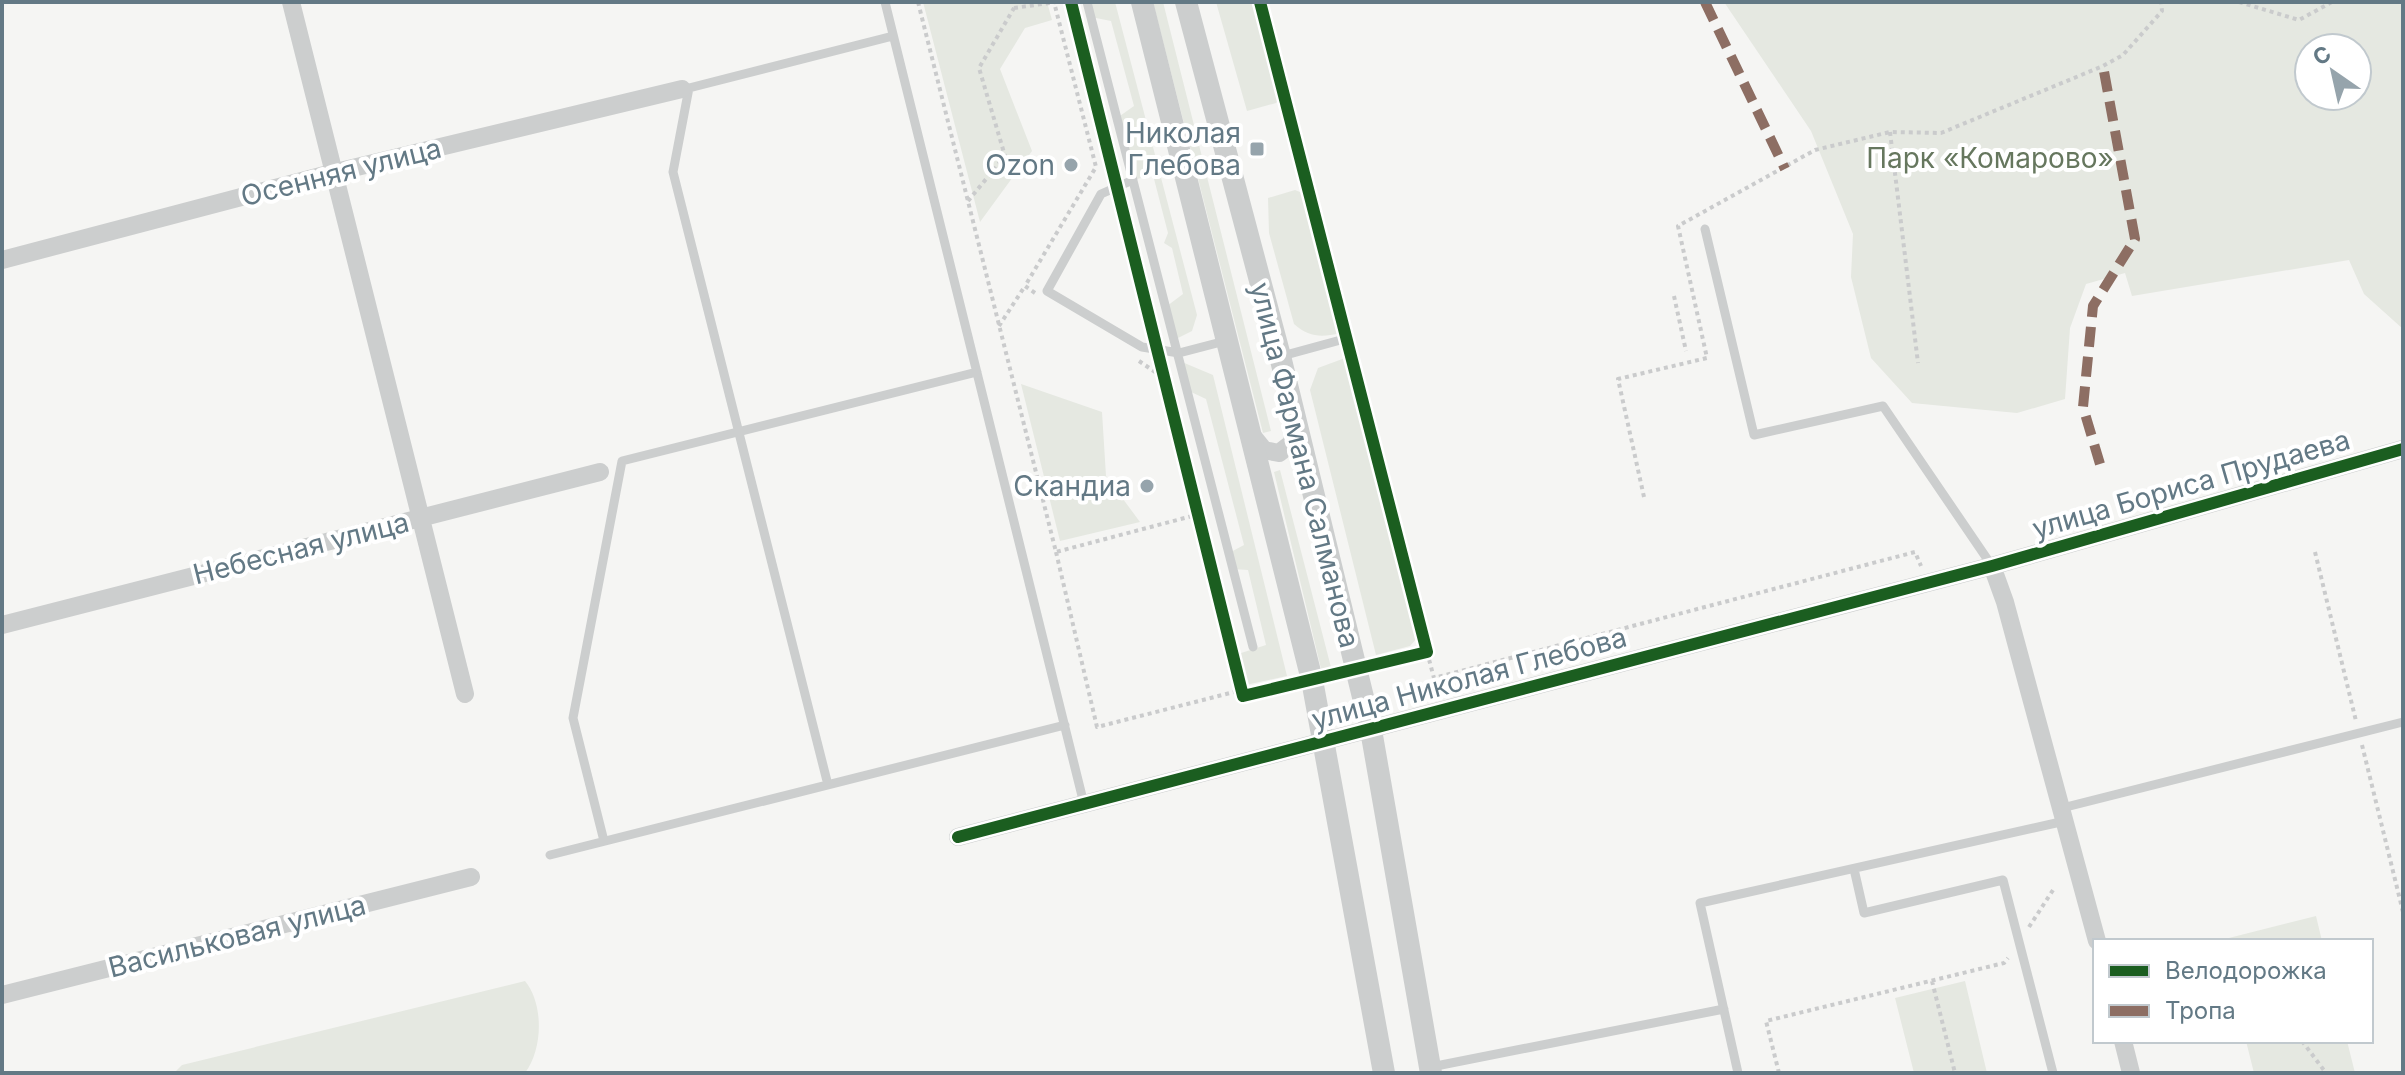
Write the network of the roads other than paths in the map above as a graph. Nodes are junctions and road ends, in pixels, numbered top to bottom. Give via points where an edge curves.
1 (291, 2) edge
2 (885, 2) edge
3 (1087, 2) edge
4 (1142, 2) edge
5 (1186, 2) edge
6 (893, 36) junction
7 (685, 88) junction
8 (336, 172) junction
9 (1133, 180) junction
10 (1705, 229) dead end
11 (2, 260) edge
12 (1348, 338) dead end
13 (1228, 340) junction
14 (1179, 353) junction
15 (1280, 356) junction
16 (977, 372) junction
17 (1294, 423) junction
18 (740, 432) junction
19 (1251, 434) junction
20 (2403, 449) edge
21 (600, 472) dead end
22 (422, 517) junction
23 (1992, 566) junction
24 (2, 625) edge
25 (1253, 647) dead end
26 (465, 694) dead end
27 (2403, 722) edge
28 (1065, 725) junction
29 (1371, 730) junction
30 (1325, 741) junction
31 (828, 785) junction
32 (1084, 804) junction
33 (2064, 814) junction
34 (958, 837) dead end
35 (604, 841) junction
36 (550, 855) dead end
37 (1854, 869) junction
38 (471, 877) dead end
39 (2096, 939) edge
40 (2, 995) edge
41 (1724, 1009) junction
42 (2124, 1043) edge
43 (1431, 1070) edge
44 (1384, 1073) edge
45 (1738, 1073) edge
46 (2053, 1073) edge
47 (2131, 1073) edge

1 - 8 street
2 - 6 lane
3 - 9 lane
4 - 13 street, улица Фармана Салманова
5 - 15 street, улица Фармана Салманова
6 - 7 lane
6 - 16 lane
7 - 8 street, Осенняя улица
7 - 18 lane via 673,172
8 - 11 street, Осенняя улица
8 - 22 street
9 - 14 lane
9 - 14 lane via 1101,194 1047,291 1142,347
10 - 23 lane via 1754,435 1883,406
12 - 15 lane
13 - 14 lane
13 - 19 street, улица Фармана Салманова
14 - 25 lane
15 - 17 street, улица Фармана Салманова
16 - 18 lane
16 - 28 lane
17 - 19 street via 1292,443 1279,453 1264,450
17 - 29 street, улица Фармана Салманова
18 - 31 lane
18 - 35 lane via 622,461 573,718
19 - 30 street, улица Фармана Салманова
20 - 23 street, улица Бориса Прудаева
21 - 22 street, Небесная улица
22 - 24 street, Небесная улица
22 - 26 street
23 - 29 street, улица Николая Глебова
23 - 33 street
27 - 33 lane
28 - 31 lane
28 - 32 lane
29 - 30 street, улица Николая Глебова
29 - 43 street, улица Фармана Салманова
30 - 32 street, улица Николая Глебова
30 - 44 street, улица Фармана Салманова
31 - 35 lane
32 - 34 street, улица Николая Глебова
33 - 37 lane
33 - 39 street
35 - 36 lane
37 - 41 lane via 1700,903
37 - 46 lane via 1864,913 2003,880
38 - 40 street, Васильковая улица
41 - 43 lane
41 - 45 lane
42 - 47 street

